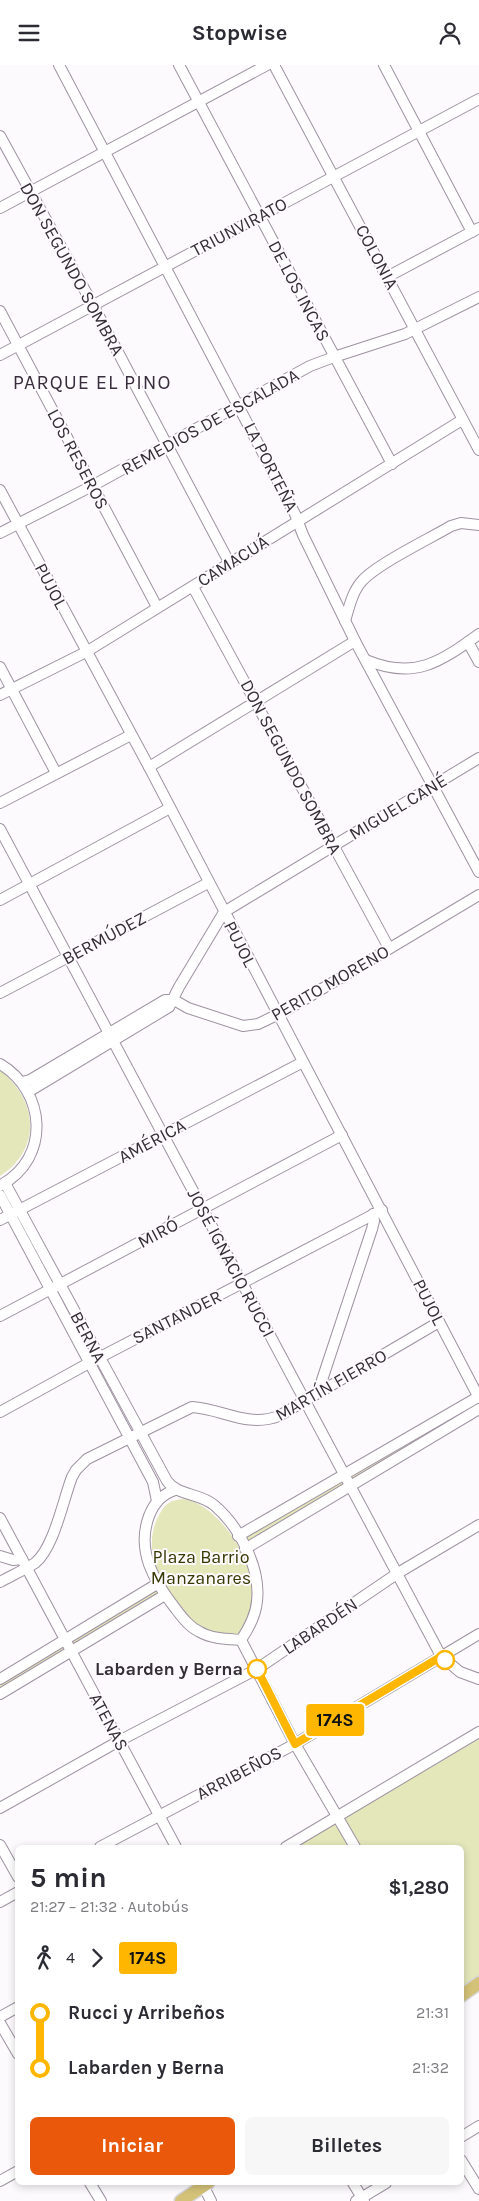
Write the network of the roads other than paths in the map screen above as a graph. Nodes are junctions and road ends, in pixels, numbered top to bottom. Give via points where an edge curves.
1 (59, 65) edge
2 (179, 65) edge
3 (268, 65) edge
4 (274, 65) edge
5 (384, 65) edge
6 (479, 99) edge
7 (199, 102) junction
8 (420, 131) junction
9 (0, 136) edge
10 (104, 152) junction
11 (334, 177) junction
12 (30, 192) junction
13 (0, 208) edge
14 (260, 216) junction
15 (475, 230) edge
16 (166, 266) junction
17 (387, 277) junction
18 (479, 297) edge
19 (93, 305) junction
20 (0, 311) edge
21 (415, 330) junction
22 (18, 345) junction
23 (0, 355) edge
24 (334, 357) junction
25 (239, 407) junction
26 (462, 420) junction
27 (166, 446) junction
28 (478, 446) edge
29 (392, 463) junction
30 (92, 486) junction
31 (0, 489) edge
32 (298, 522) junction
33 (18, 524) junction
34 (479, 525) edge
35 (0, 533) edge
36 (229, 562) junction
37 (193, 587) junction
38 (157, 607) junction
39 (345, 621) junction
40 (479, 634) edge
41 (355, 641) junction
42 (468, 642) junction
43 (86, 652) junction
44 (366, 660) junction
45 (479, 662) edge
46 (0, 667) edge
47 (12, 689) junction
48 (0, 695) edge
49 (257, 703) junction
50 (131, 735) junction
51 (479, 758) edge
52 (149, 767) junction
53 (56, 773) junction
54 (433, 785) junction
55 (0, 803) edge
56 (170, 808) junction
57 (0, 829) edge
58 (333, 846) junction
59 (479, 872) edge
60 (208, 883) junction
61 (30, 884) junction
62 (479, 895) edge
63 (0, 900) edge
64 (224, 912) junction
65 (389, 948) junction
66 (68, 957) junction
67 (0, 993) edge
68 (174, 1000) junction
69 (277, 1016) junction
70 (112, 1037) junction
71 (303, 1062) junction
72 (0, 1064) edge
73 (22, 1082) junction
74 (28, 1092) junction
75 (163, 1135) junction
76 (342, 1135) junction
77 (3, 1184) edge
78 (0, 1195) edge
79 (203, 1209) junction
80 (15, 1212) junction
81 (377, 1212) junction
82 (0, 1220) edge
83 (243, 1283) junction
84 (60, 1285) junction
85 (50, 1289) junction
86 (0, 1316) edge
87 (439, 1322) junction
88 (99, 1358) junction
89 (89, 1363) junction
90 (320, 1393) junction
91 (479, 1398) edge
92 (305, 1403) junction
93 (479, 1409) edge
94 (0, 1412) edge
95 (139, 1432) junction
96 (129, 1437) junction
97 (344, 1474) junction
98 (350, 1486) junction
99 (175, 1489) junction
100 (157, 1501) junction
101 (0, 1518) edge
102 (479, 1525) edge
103 (238, 1536) junction
104 (245, 1549) junction
105 (0, 1556) edge
106 (24, 1563) junction
107 (398, 1573) junction
108 (0, 1582) edge
109 (157, 1584) junction
110 (165, 1595) junction
111 (479, 1634) edge
112 (65, 1640) junction
113 (242, 1640) junction
114 (71, 1651) junction
115 (442, 1656) junction
116 (257, 1669) junction
117 (0, 1679) edge
118 (479, 1679) edge
119 (0, 1694) edge
120 (479, 1732) edge
121 (119, 1741) junction
122 (295, 1744) junction
123 (0, 1808) edge
124 (159, 1815) junction
125 (337, 1818) junction
126 (0, 1845) edge
127 (104, 1845) edge
128 (175, 1845) edge
129 (290, 1845) edge
130 (354, 1845) edge
131 (15, 1872) edge
132 (15, 1894) edge
133 (0, 1902) edge
134 (479, 1983) edge
135 (464, 1994) edge
136 (15, 2009) edge
137 (0, 2017) edge
138 (0, 2023) edge
139 (15, 2049) edge
140 (479, 2126) edge
141 (464, 2135) edge
142 (464, 2165) edge
143 (15, 2173) edge
144 (0, 2181) edge
145 (91, 2185) edge
146 (204, 2185) edge
147 (205, 2185) edge
148 (354, 2185) edge
149 (383, 2185) edge
150 (479, 2189) edge
151 (361, 2200) edge
152 (101, 2201) edge
153 (182, 2201) edge
154 (211, 2201) edge

1 - 10 street, LA PORTEÑA
2 - 7 street, DE LOS INCAS
3 - 7 street
4 - 11 street, COLONIA
5 - 8 street
6 - 8 street, TRIUNVIRATO
7 - 10 street
7 - 14 street, DE LOS INCAS
8 - 11 street, TRIUNVIRATO
8 - 15 street
9 - 12 street, DON SEGUNDO SOMBRA
10 - 12 street
10 - 16 street, LA PORTEÑA
11 - 14 street, TRIUNVIRATO
11 - 17 street, COLONIA
12 - 13 street
12 - 19 street, DON SEGUNDO SOMBRA
14 - 16 street, TRIUNVIRATO
14 - 24 street, DE LOS INCAS
15 - 17 street
16 - 19 street, TRIUNVIRATO
16 - 25 street, LA PORTEÑA
17 - 21 street, COLONIA
18 - 21 street, REMEDIOS DE ESCALADA
19 - 22 street, TRIUNVIRATO
19 - 27 street, DON SEGUNDO SOMBRA
20 - 22 street, LOS RESEROS
21 - 24 street, REMEDIOS DE ESCALADA
21 - 26 street, COLONIA
22 - 23 street, TRIUNVIRATO
22 - 30 street, LOS RESEROS
24 - 25 street, REMEDIOS DE ESCALADA
24 - 29 street, DE LOS INCAS
25 - 27 street, REMEDIOS DE ESCALADA
25 - 32 street, LA PORTEÑA
26 - 28 street, COLONIA
26 - 29 street, CAMACUÁ
27 - 30 street, REMEDIOS DE ESCALADA
27 - 36 street, DON SEGUNDO SOMBRA
29 - 32 street, CAMACUÁ
30 - 33 street, REMEDIOS DE ESCALADA
30 - 38 street, LOS RESEROS
31 - 33 street, PUJOL
32 - 36 street, CAMACUÁ
32 - 39 street, LA PORTEÑA
33 - 35 street, REMEDIOS DE ESCALADA
33 - 43 street, PUJOL
34 - 39 street via 461,523 451,526 362,580
36 - 37 street, CAMACUÁ
37 - 38 street, CAMACUÁ
37 - 49 street, DON SEGUNDO SOMBRA
38 - 43 street, CAMACUÁ
39 - 41 street, LA PORTEÑA
40 - 42 street
41 - 44 street, LA PORTEÑA
41 - 49 street
42 - 44 street via 422,668 393,669
42 - 45 street
43 - 47 street, CAMACUÁ
43 - 50 street, PUJOL
44 - 54 street, LA PORTEÑA
46 - 47 street
47 - 48 street, CAMACUÁ
47 - 53 street
49 - 52 street
49 - 58 street, DON SEGUNDO SOMBRA
50 - 52 street, PUJOL
50 - 53 street
51 - 54 street, MIGUEL CANÉ
52 - 56 street, PUJOL
53 - 55 street
54 - 58 street, MIGUEL CANÉ
54 - 59 street, LA PORTEÑA
56 - 60 street, PUJOL
56 - 61 street
57 - 61 street, JOSÉ IGNACIO RUCCI
58 - 64 street, MIGUEL CANÉ
58 - 65 street, DON SEGUNDO SOMBRA
60 - 64 street, PUJOL
60 - 66 street, BERMÚDEZ
61 - 63 street
61 - 66 street, JOSÉ IGNACIO RUCCI
62 - 65 street, PERITO MORENO
64 - 68 street, MIGUEL CANÉ
64 - 69 street, PUJOL
65 - 69 street, PERITO MORENO
66 - 67 street, BERMÚDEZ
66 - 70 street, JOSÉ IGNACIO RUCCI
68 - 69 street, PERITO MORENO via 188,1008 243,1026
68 - 70 street via 164,1000
69 - 71 street, PUJOL
70 - 73 street
70 - 74 street
70 - 75 street, JOSÉ IGNACIO RUCCI
71 - 75 street, AMÉRICA
71 - 76 street, PUJOL
72 - 73 street, BERNA
73 - 74 street, BERNA
74 - 77 street, BERNA via 36,1111 35,1142 24,1165
75 - 79 street, JOSÉ IGNACIO RUCCI
75 - 80 street, AMÉRICA
76 - 79 street, MIRÓ
76 - 81 street, PUJOL
77 - 80 street, BERNA
78 - 80 street, BERNA
79 - 83 street, JOSÉ IGNACIO RUCCI
79 - 84 street, MIRÓ
80 - 82 street, AMÉRICA
80 - 84 street, BERNA
80 - 85 street, BERNA
81 - 83 street, SANTANDER
81 - 87 street, PUJOL
81 - 90 street
83 - 88 street, SANTANDER
83 - 92 street, JOSÉ IGNACIO RUCCI
84 - 85 street, MIRÓ
84 - 88 street, BERNA
85 - 86 street, MIRÓ
85 - 89 street, BERNA
87 - 90 street, MARTÍN FIERRO
87 - 91 street, PUJOL
88 - 89 street, SANTANDER
88 - 95 street, BERNA
89 - 94 street, SANTANDER
89 - 96 street, BERNA
90 - 92 street, MARTÍN FIERRO
91 - 97 street
92 - 95 street, MARTÍN FIERRO via 266,1421 245,1420 192,1407
92 - 97 street, JOSÉ IGNACIO RUCCI
93 - 98 street
95 - 96 street, MARTÍN FIERRO
95 - 99 street, BERNA
96 - 100 street, BERNA via 153,1482
96 - 106 street, MARTÍN FIERRO via 87,1459 76,1470 46,1549 35,1563
97 - 98 street, JOSÉ IGNACIO RUCCI
97 - 103 street
98 - 104 street
98 - 107 street, JOSÉ IGNACIO RUCCI
99 - 100 street
99 - 103 street via 214,1505
100 - 109 street via 147,1522 144,1540
101 - 106 street, ATENAS
102 - 107 street, LABARDÉN
103 - 104 street
104 - 113 street via 256,1576 257,1602
105 - 106 street
106 - 108 street, MARTÍN FIERRO
106 - 112 street, ATENAS
107 - 115 street, JOSÉ IGNACIO RUCCI
107 - 116 street, LABARDÉN
109 - 110 street
109 - 112 street
110 - 113 street via 183,1619 200,1633
110 - 114 street
111 - 115 street, ARRIBEÑOS
112 - 114 street, ATENAS
112 - 117 street
113 - 116 street
114 - 119 street
114 - 121 street, ATENAS
115 - 118 street, JOSÉ IGNACIO RUCCI via 460,1672
115 - 122 street, ARRIBEÑOS
116 - 121 street, LABARDÉN
116 - 122 street
120 - 125 street
121 - 123 street, LABARDÉN
121 - 124 street, ATENAS
122 - 124 street, ARRIBEÑOS
122 - 125 street
124 - 127 street, ARRIBEÑOS
124 - 128 street, ATENAS
125 - 129 street
125 - 130 street
126 - 131 street
132 - 133 street
134 - 135 main road
136 - 137 street
138 - 139 street
140 - 141 street
142 - 150 street
143 - 144 street
145 - 152 street
146 - 153 main road
147 - 154 street
148 - 151 street
149 - 151 street

